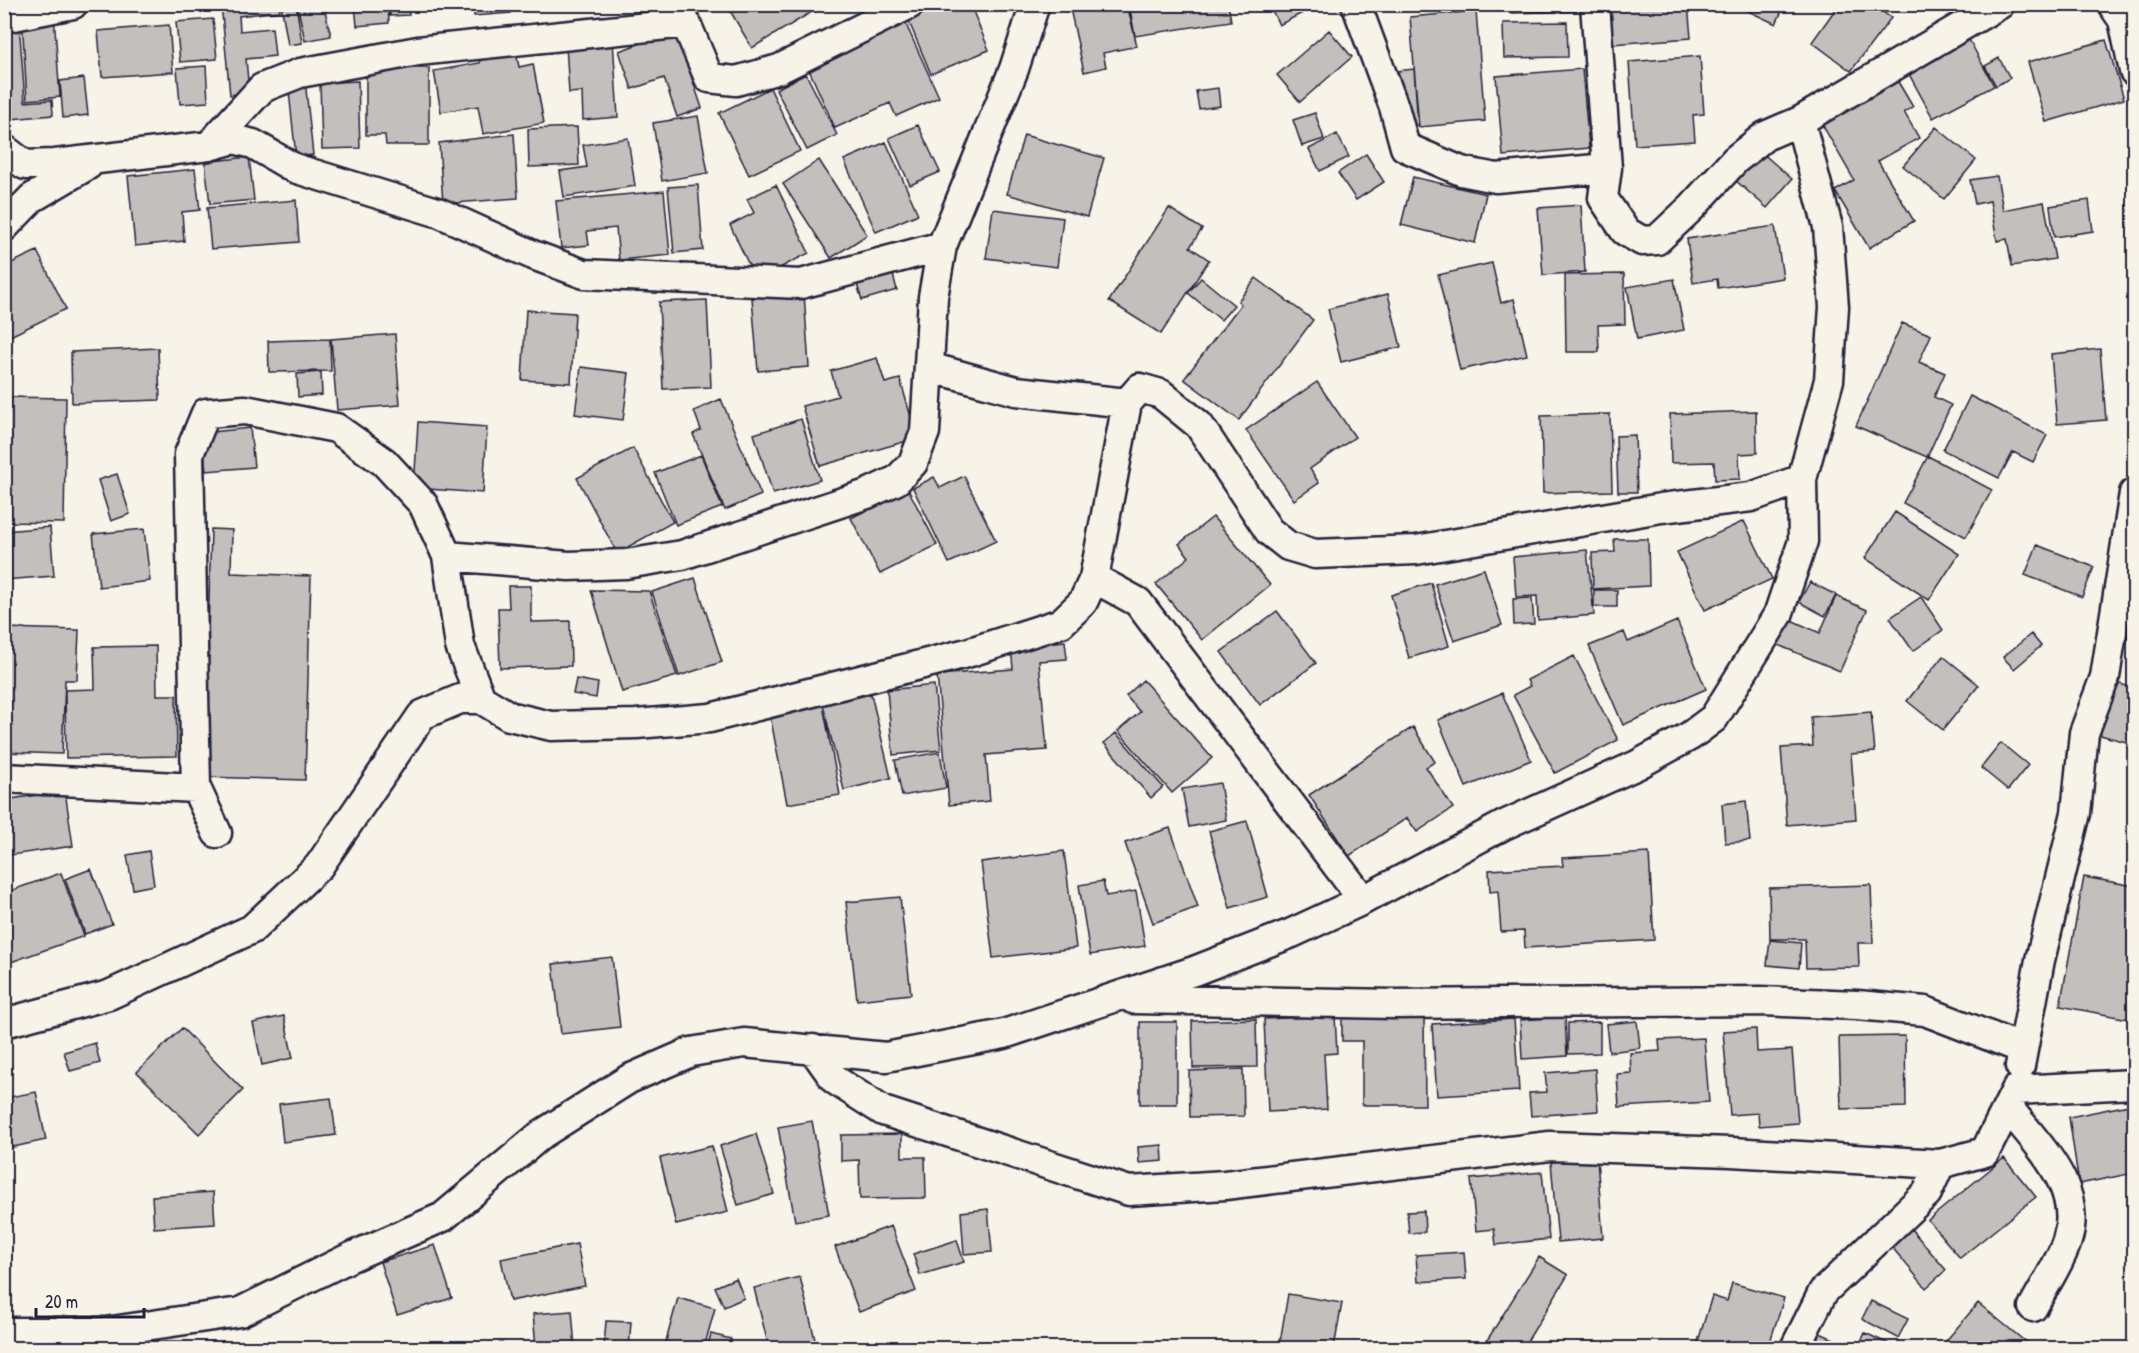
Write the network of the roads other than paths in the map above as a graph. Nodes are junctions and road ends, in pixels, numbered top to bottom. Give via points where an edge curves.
1 (73, 4) edge
2 (910, 4) edge
3 (1035, 4) edge
4 (1356, 4) edge
5 (1595, 4) edge
6 (2000, 4) edge
7 (2112, 4) edge
8 (4, 18) edge
9 (2134, 71) edge
10 (1800, 121) junction
11 (209, 146) junction
12 (4, 149) edge
13 (97, 159) junction
14 (1608, 168) junction
15 (4, 227) edge
16 (942, 246) junction
17 (929, 368) junction
18 (1127, 403) junction
19 (1802, 479) junction
20 (2134, 493) edge
21 (447, 556) junction
22 (1094, 578) junction
23 (481, 699) junction
24 (4, 778) edge
25 (195, 788) junction
26 (217, 833) dead end
27 (1363, 900) junction
28 (1109, 999) junction
29 (4, 1023) edge
30 (813, 1049) junction
31 (2024, 1049) junction
32 (2134, 1084) edge
33 (2012, 1098) junction
34 (1940, 1164) junction
35 (2033, 1307) dead end
36 (4, 1332) edge
37 (1794, 1348) edge

1 - 8 street
2 - 11 street via 778,69 736,81 709,78 686,22 418,51 300,73 262,88
3 - 16 street via 1014,69
4 - 14 street via 1405,147 1461,171 1496,178
5 - 14 street
6 - 10 street
7 - 9 street via 2123,20
10 - 14 street via 1765,135 1657,240 1642,241 1625,231 1616,219 1603,198
10 - 19 street via 1828,226 1834,307 1829,380
11 - 13 street
11 - 16 street via 234,139 253,144 294,168 440,213 584,274 801,284
12 - 13 street via 25,165
13 - 15 street via 32,198
16 - 17 street via 933,297
17 - 18 street via 1016,390
17 - 21 street via 925,432 913,463 897,480 867,494 682,555 626,564 569,566
18 - 19 street via 1140,388 1161,394 1199,425 1269,531 1288,546 1315,554 1416,550 1661,508 1751,497
18 - 22 street
19 - 27 street via 1803,541 1778,615 1714,718 1637,765 1504,825
20 - 31 street via 2105,677 2084,733 2076,813 2040,960
21 - 23 street via 460,646
21 - 25 street via 423,504 384,462 336,428 245,410 206,412 189,454
22 - 23 street via 1083,602 1061,623 967,653 710,718 551,726 509,716
22 - 27 street via 1138,602
23 - 29 street via 460,699 422,715 320,866 252,929 109,995
24 - 25 street
25 - 26 street
27 - 28 street via 1205,967
28 - 30 street via 1004,1034 886,1057
28 - 31 street via 1394,1004 1761,1001 1857,1005 1925,1011
30 - 34 street via 835,1080 883,1111 1129,1191 1225,1185 1550,1146
30 - 36 street via 744,1043 691,1052 629,1078 542,1134 443,1217 240,1312 105,1332
31 - 33 street
32 - 33 street
33 - 34 street via 1985,1152
33 - 35 street via 2063,1179 2072,1208 2067,1240
34 - 37 street via 1927,1193 1823,1292

